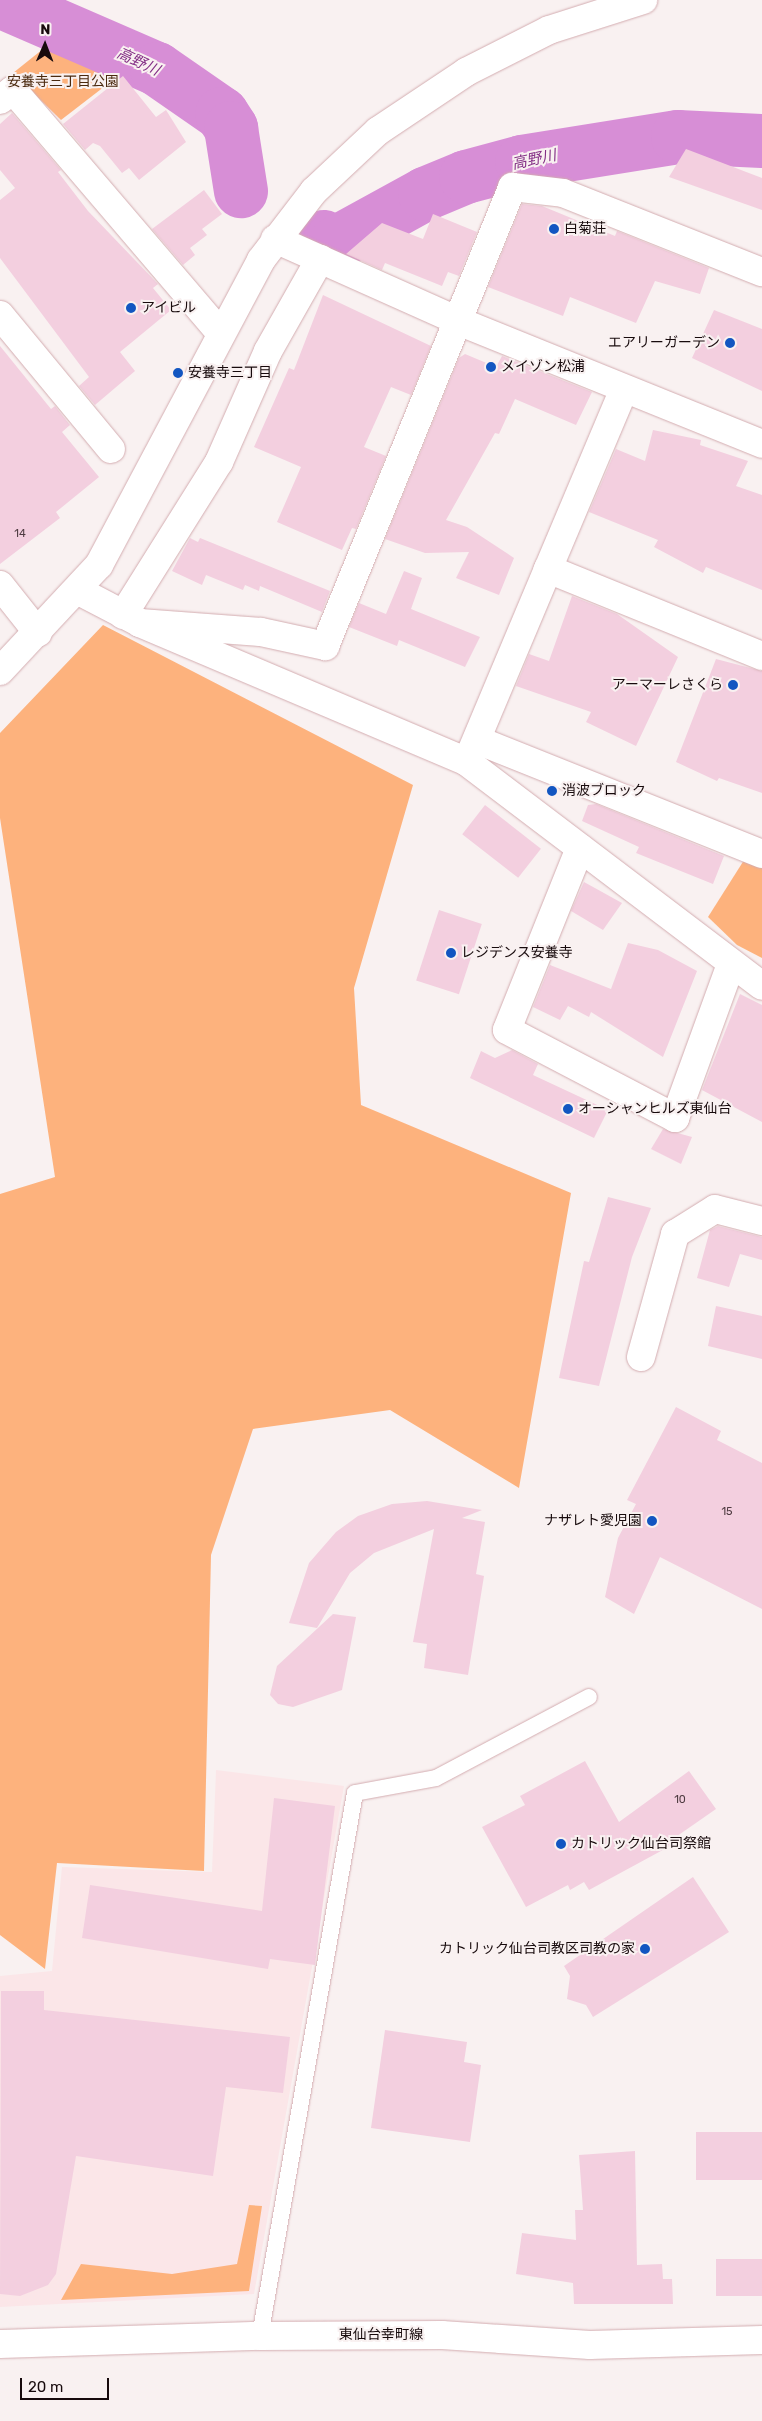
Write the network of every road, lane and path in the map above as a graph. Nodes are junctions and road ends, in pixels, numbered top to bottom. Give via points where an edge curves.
1 (643, 0) edge
2 (0, 100) edge
3 (275, 238) junction
4 (320, 258) junction
5 (762, 272) edge
6 (0, 315) edge
7 (458, 321) junction
8 (220, 332) junction
9 (624, 389) junction
10 (762, 444) edge
11 (111, 449) dead end
12 (548, 569) junction
13 (0, 585) edge
14 (78, 590) junction
15 (131, 619) junction
16 (38, 633) junction
17 (762, 656) edge
18 (0, 671) edge
19 (472, 751) junction
20 (580, 848) junction
21 (762, 854) edge
22 (731, 964) junction
23 (762, 986) edge
24 (762, 1222) edge
25 (641, 1357) dead end
26 (589, 1697) dead end
27 (260, 2336) junction
28 (762, 2340) edge
29 (0, 2344) edge

1 - 3 street via 507,48 418,102 335,169
2 - 8 street via 13,90
3 - 4 street
3 - 8 street
4 - 7 street
4 - 15 street via 268,351 219,462
5 - 7 street via 563,193 512,187
6 - 11 street
7 - 9 street
7 - 15 street via 325,646 261,632
8 - 14 street via 99,565
9 - 10 street
9 - 12 street
12 - 17 street
12 - 19 street
13 - 16 street
14 - 15 street
14 - 16 street
15 - 19 street
16 - 18 street
19 - 20 street
19 - 21 street
20 - 22 street
20 - 22 street via 507,1030 675,1118
22 - 23 street
24 - 25 street via 715,1209 675,1234
26 - 27 lane via 436,1778 355,1793
27 - 28 street, 東仙台幸町線 via 442,2335 590,2345
27 - 29 street, 東仙台幸町線

